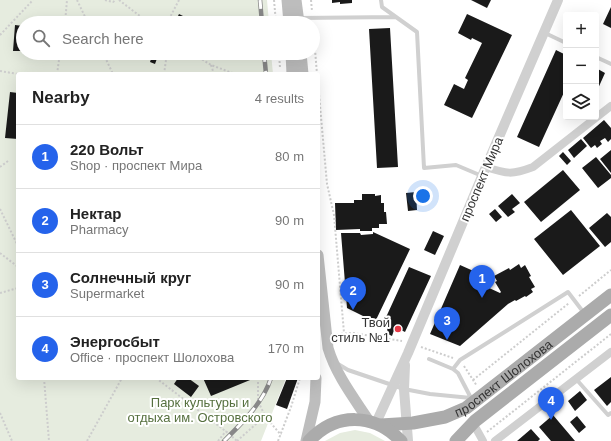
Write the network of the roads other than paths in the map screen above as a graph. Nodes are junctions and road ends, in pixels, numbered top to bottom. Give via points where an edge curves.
1 (287, 0) edge
2 (296, 0) edge
3 (381, 0) edge
4 (558, 0) edge
5 (293, 16) edge
6 (295, 16) edge
7 (396, 17) junction
8 (320, 20) edge
9 (544, 32) junction
10 (563, 42) edge
11 (599, 58) edge
12 (291, 60) edge
13 (302, 60) edge
14 (611, 64) edge
15 (292, 72) edge
16 (303, 72) edge
17 (610, 108) edge
18 (484, 172) junction
19 (320, 275) edge
20 (611, 295) edge
21 (586, 315) junction
22 (611, 315) edge
23 (611, 352) edge
24 (405, 359) junction
25 (429, 359) dead end
26 (332, 360) junction
27 (453, 369) junction
28 (316, 380) edge
29 (576, 380) junction
30 (393, 385) junction
31 (404, 389) junction
32 (475, 398) junction
33 (611, 413) edge
34 (375, 423) junction
35 (406, 423) junction
36 (473, 423) junction
37 (308, 441) edge
38 (401, 441) edge
39 (408, 441) edge
40 (456, 441) edge
41 (483, 441) edge
42 (495, 441) edge

1 - 5 main road
2 - 6 main road
3 - 7 lane via 382,7
4 - 9 street, проспект Мира
7 - 8 lane
7 - 18 lane via 417,32 424,168 456,165
9 - 10 lane
9 - 18 street, проспект Мира
11 - 14 lane
12 - 15 main road
13 - 16 main road
17 - 18 street via 533,167 520,172
18 - 24 street, проспект Мира
19 - 26 main road via 326,335
20 - 21 main road, проспект Шолохова
21 - 27 lane via 568,292 460,360
21 - 32 main road, проспект Шолохова
22 - 36 main road, проспект Шолохова
23 - 29 street
24 - 30 street, проспект Мира
24 - 31 street, проспект Мира
25 - 27 lane
26 - 30 lane via 348,370
26 - 34 main road via 350,393
27 - 32 lane
28 - 37 main road
29 - 33 lane via 608,415
29 - 42 street
30 - 31 lane
30 - 34 street, проспект Мира
31 - 32 lane
31 - 35 street, проспект Мира
32 - 35 main road, проспект Шолохова via 466,408 445,417
34 - 35 main road, проспект Шолохова
34 - 37 main road, проспект Шолохова via 359,419 347,420 318,432
34 - 38 main road via 393,433
35 - 39 street, проспект Мира
36 - 40 main road, проспект Шолохова
36 - 41 street

